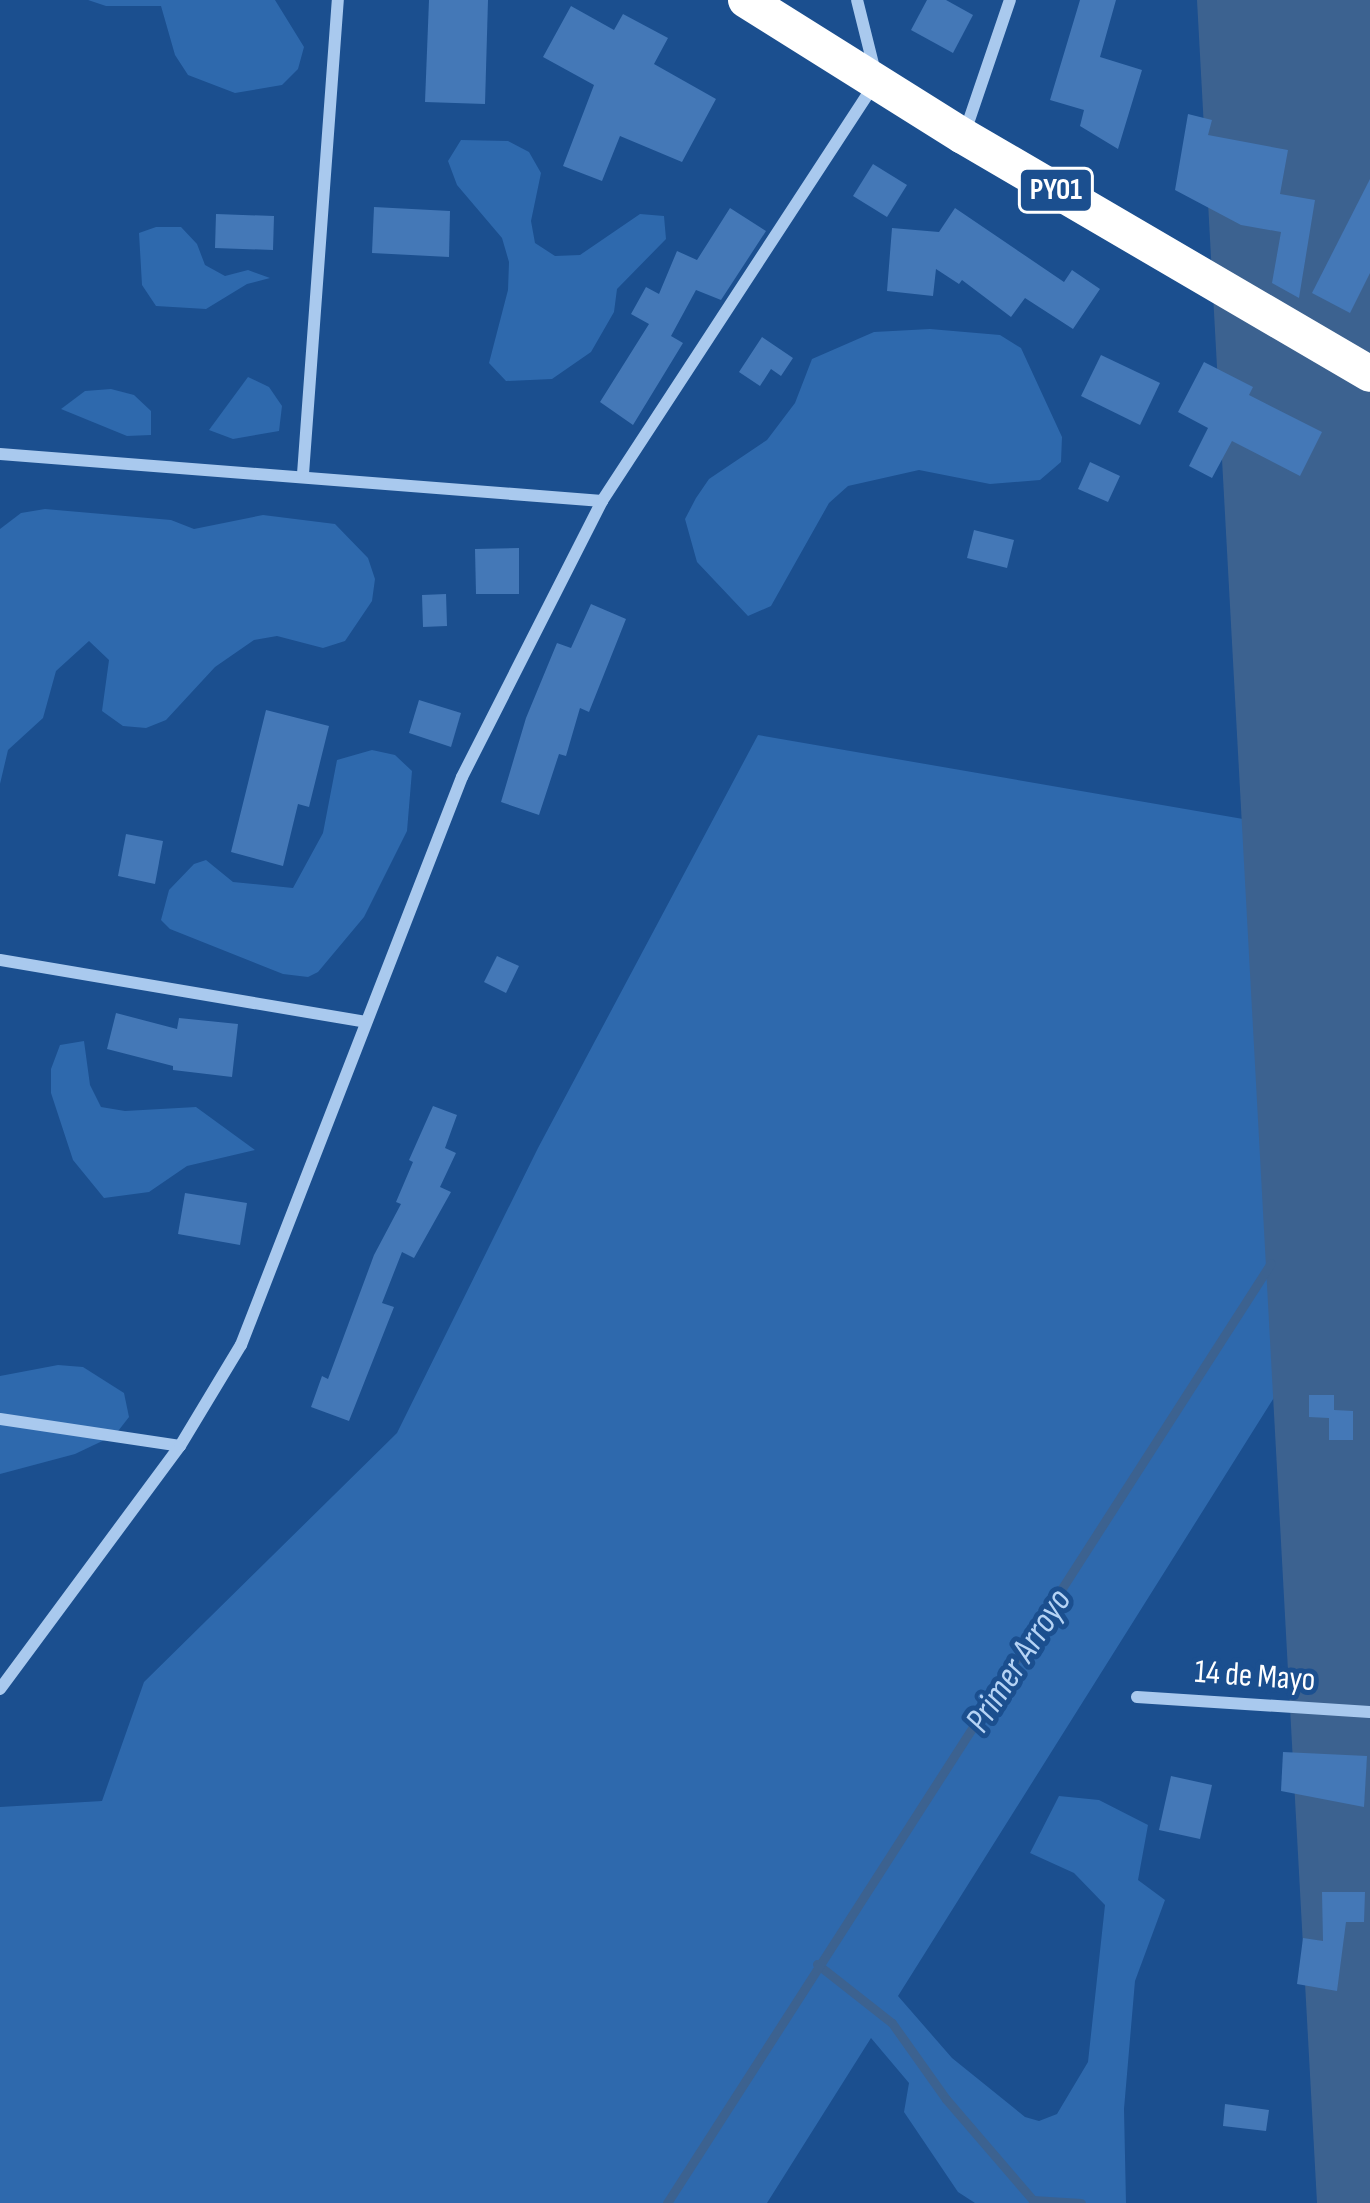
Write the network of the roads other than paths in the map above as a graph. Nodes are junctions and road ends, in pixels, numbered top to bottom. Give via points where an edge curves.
1 (338, 0) edge
2 (746, 0) edge
3 (857, 0) edge
4 (1010, 0) edge
5 (877, 80) junction
6 (963, 136) junction
7 (1370, 374) edge
8 (0, 454) edge
9 (303, 474) junction
10 (602, 501) junction
11 (0, 960) edge
12 (366, 1022) junction
13 (0, 1419) edge
14 (180, 1446) junction
15 (0, 1689) edge
16 (1137, 1697) dead end
17 (1370, 1712) edge

1 - 9 street
2 - 5 highway, PY01
3 - 5 street
4 - 6 street
5 - 6 highway, PY01
5 - 10 street
6 - 7 highway, PY01
8 - 9 street
9 - 10 street
10 - 12 street via 462,777
11 - 12 street
12 - 14 street via 242,1345
13 - 14 street
14 - 15 street
16 - 17 street, 14 de Mayo

